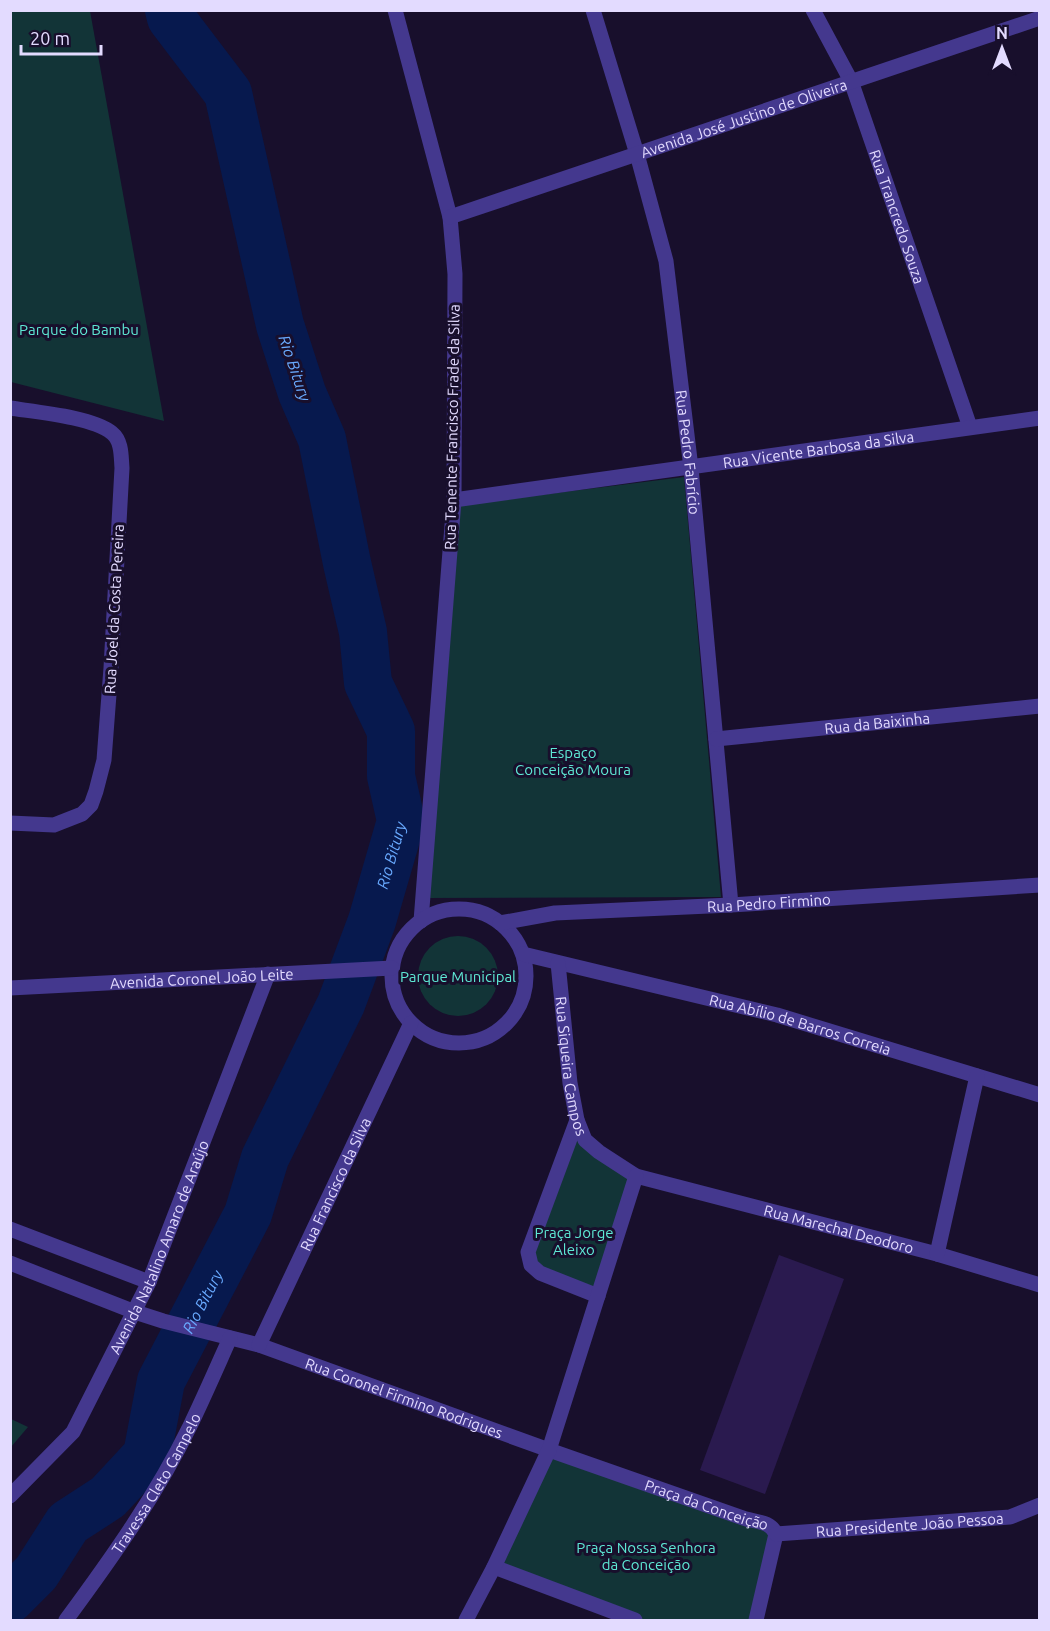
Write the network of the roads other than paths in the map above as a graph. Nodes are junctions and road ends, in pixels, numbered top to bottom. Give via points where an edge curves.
1 (395, 10) edge
2 (593, 10) edge
3 (813, 10) edge
4 (1040, 18) edge
5 (851, 81) junction
6 (637, 154) junction
7 (450, 217) junction
8 (10, 408) edge
9 (1040, 418) edge
10 (970, 427) junction
11 (691, 468) junction
12 (454, 500) junction
13 (1040, 706) edge
14 (716, 739) junction
15 (10, 823) edge
16 (1040, 885) edge
17 (731, 905) junction
18 (421, 921) junction
19 (500, 923) junction
20 (523, 954) junction
21 (558, 963) junction
22 (392, 968) junction
23 (268, 974) junction
24 (10, 988) edge
25 (411, 1023) junction
26 (977, 1076) junction
27 (1040, 1095) edge
28 (577, 1120) junction
29 (636, 1176) junction
30 (10, 1229) edge
31 (937, 1254) junction
32 (10, 1263) edge
33 (149, 1282) junction
34 (1040, 1285) edge
35 (598, 1296) junction
36 (135, 1312) junction
37 (230, 1338) junction
38 (259, 1345) junction
39 (549, 1450) junction
40 (10, 1496) edge
41 (1040, 1505) edge
42 (776, 1534) junction
43 (494, 1567) junction
44 (66, 1620) edge
45 (466, 1620) edge
46 (635, 1620) edge
47 (756, 1620) edge

1 - 7 street, Rua Tenente Francisco Frade da Silva
2 - 6 street, Rua Pedro Fabrício
3 - 5 street, Rua Trancredo Souza
4 - 5 street, Avenida José Justino de Oliveira
5 - 6 street, Avenida José Justino de Oliveira
5 - 10 street, Rua Trancredo Souza
6 - 7 street, Avenida José Justino de Oliveira
6 - 11 street, Rua Pedro Fabrício via 666,261
7 - 12 street, Rua Tenente Francisco Frade da Silva via 455,274
8 - 15 street, Rua Joel da Costa Pereira via 91,421 112,433 121,448 123,468 104,760 96,791 91,805 82,814 54,825
9 - 10 street, Rua Vicente Barbosa da Silva
10 - 11 street, Rua Vicente Barbosa da Silva
11 - 12 street, Rua Vicente Barbosa da Silva
11 - 14 street, Rua Pedro Fabrício
12 - 18 street, Rua Tenente Francisco Frade da Silva
13 - 14 street, Rua da Baixinha
14 - 17 street, Rua Pedro Fabrício
16 - 17 street, Rua Pedro Firmino
17 - 19 street, Rua Pedro Firmino via 555,913
18 - 19 street via 440,912 461,909 482,913
18 - 22 street via 397,950
19 - 20 street
20 - 21 street, Rua Abílio de Barros Correia
20 - 25 street via 523,998 512,1018 495,1033 474,1041 451,1043 429,1036
21 - 26 street, Rua Abílio de Barros Correia via 777,1016
21 - 28 street, Rua Siqueira Campos
22 - 23 street, Avenida Coronel João Leite
22 - 25 street via 399,1007
23 - 24 street, Avenida Coronel João Leite
23 - 33 street, Avenida Natalino Amaro de Araújo
25 - 38 street, Rua Francisco da Silva
26 - 27 street, Rua Abílio de Barros Correia
26 - 31 street
28 - 29 street, Rua Siqueira Campos via 585,1140
28 - 35 street via 528,1252 531,1265 540,1273
29 - 31 street, Rua Marechal Deodoro
29 - 35 street
30 - 33 street
31 - 34 street, Rua Marechal Deodoro
32 - 36 street
33 - 36 street, Avenida Natalino Amaro de Araújo
35 - 39 street
36 - 37 street, Rua Coronel Firmino Rodrigues
36 - 40 street, Avenida Natalino Amaro de Araújo via 73,1432
37 - 38 street, Rua Coronel Firmino Rodrigues
37 - 44 street, Travessa Cleto Campelo via 190,1428 158,1484 116,1552
38 - 39 street, Rua Coronel Firmino Rodrigues
39 - 42 street, Praça da Conceição via 769,1525
39 - 43 street
41 - 42 street, Rua Presidente João Pessoa via 1010,1517
42 - 47 street, Praça da Conceição
43 - 45 street
43 - 46 street

